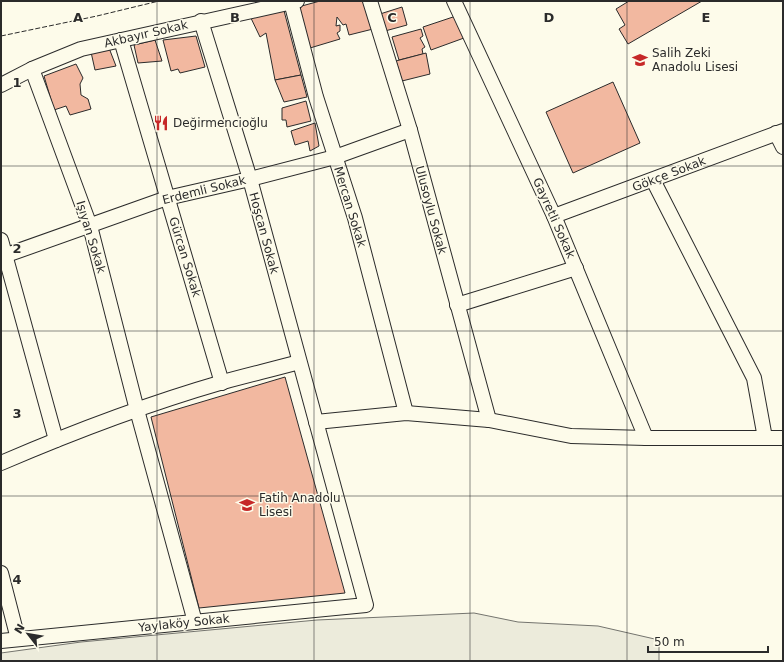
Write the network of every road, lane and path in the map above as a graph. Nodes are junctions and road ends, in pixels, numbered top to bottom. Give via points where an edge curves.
1 (370, 1) edge
2 (454, 1) edge
3 (294, 2) edge
4 (201, 21) junction
5 (122, 40) junction
6 (32, 69) junction
7 (1, 85) edge
8 (410, 130) junction
9 (780, 132) edge
10 (783, 147) edge
11 (335, 157) junction
12 (250, 179) junction
13 (653, 180) junction
14 (167, 198) junction
15 (554, 216) junction
16 (90, 226) junction
17 (1, 240) edge
18 (3, 256) edge
19 (576, 268) junction
20 (457, 305) junction
21 (299, 362) junction
22 (222, 382) junction
23 (137, 410) junction
24 (406, 413) junction
25 (489, 420) junction
26 (316, 422) junction
27 (646, 438) junction
28 (765, 438) junction
29 (783, 438) edge
30 (56, 440) junction
31 (1, 463) edge
32 (1, 573) edge
33 (366, 605) joint
34 (195, 622) junction
35 (18, 639) junction
36 (1, 641) edge

1 - 8 street, Ulusoylu Sokak
2 - 15 street, Gayretli Sokak
3 - 4 street, Akbayır Sokak
3 - 11 street, Mercan Sokak via 316,97
4 - 5 street, Akbayır Sokak
4 - 12 street, Hoşcan Sokak
5 - 6 street, Akbayır Sokak via 81,49
5 - 14 street, Gürcan Sokak
6 - 7 street, Akbayır Sokak
6 - 16 street, Işıyan Sokak
8 - 11 street, Erdemli Sokak
8 - 20 street, Ulusoylu Sokak
9 - 10 street
9 - 13 street, Gökçe Sokak
11 - 12 street, Erdemli Sokak
11 - 24 street, Mercan Sokak via 355,218
12 - 14 street, Erdemli Sokak
12 - 21 street, Hoşcan Sokak
13 - 15 street, Gökçe Sokak
13 - 28 street via 754,378
14 - 16 street, Erdemli Sokak
14 - 22 street, Gürcan Sokak
15 - 19 street, Gayretli Sokak
16 - 18 street, Erdemli Sokak
16 - 23 street, Işıyan Sokak
17 - 18 street
18 - 30 street
19 - 20 street
19 - 27 street, Gayretli Sokak
20 - 25 street, Ulusoylu Sokak
21 - 22 street
21 - 26 street, Hoşcan Sokak
22 - 23 street
23 - 30 street
23 - 34 street, Işıyan Sokak
24 - 25 street
24 - 26 street
25 - 27 street via 572,436
26 - 33 street, Hoşcan Sokak
27 - 28 street
28 - 29 street
30 - 31 street
32 - 35 street
33 - 34 street, Yaylaköy Sokak
34 - 35 street, Yaylaköy Sokak
35 - 36 street, Yaylaköy Sokak

